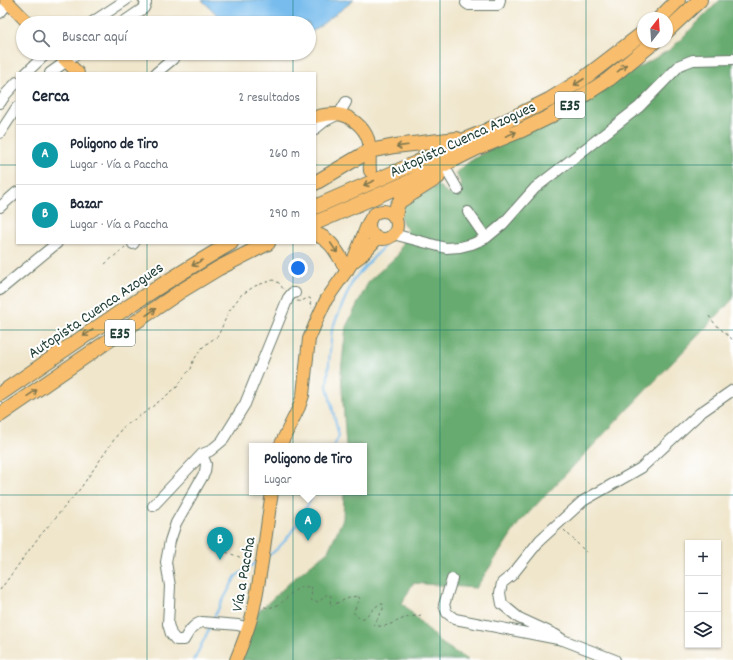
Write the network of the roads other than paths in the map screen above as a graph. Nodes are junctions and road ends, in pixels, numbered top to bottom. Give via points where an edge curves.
1 (126, 0) edge
2 (144, 0) edge
3 (500, 0) edge
4 (678, 0) edge
5 (700, 0) edge
6 (7, 1) edge
7 (466, 3) dead end
8 (485, 3) edge
9 (666, 12) edge
10 (0, 13) edge
11 (21, 16) edge
12 (102, 16) edge
13 (132, 16) edge
14 (673, 25) edge
15 (637, 38) edge
16 (647, 48) edge
17 (733, 59) edge
18 (40, 60) edge
19 (60, 60) edge
20 (65, 60) edge
21 (172, 60) edge
22 (27, 72) edge
23 (51, 72) edge
24 (77, 72) edge
25 (157, 72) edge
26 (16, 83) edge
27 (346, 102) dead end
28 (0, 103) edge
29 (16, 109) edge
30 (339, 114) junction
31 (316, 117) edge
32 (316, 128) edge
33 (0, 133) edge
34 (469, 138) junction
35 (489, 144) junction
36 (369, 151) junction
37 (370, 171) dead end
38 (447, 171) junction
39 (316, 182) edge
40 (458, 190) dead end
41 (16, 193) edge
42 (0, 207) edge
43 (316, 207) edge
44 (468, 212) dead end
45 (395, 217) junction
46 (316, 223) edge
47 (368, 223) junction
48 (316, 234) edge
49 (393, 234) junction
50 (378, 238) junction
51 (486, 238) junction
52 (56, 244) edge
53 (229, 244) edge
54 (266, 244) edge
55 (349, 266) junction
56 (0, 290) edge
57 (292, 296) road end
58 (733, 390) edge
59 (0, 394) edge
60 (0, 415) edge
61 (281, 443) edge
62 (202, 454) junction
63 (272, 495) edge
64 (153, 506) dead end
65 (452, 579) dead end
66 (248, 628) junction
67 (563, 640) junction
68 (236, 660) edge
69 (615, 660) edge

1 - 12 street
2 - 13 street via 144,8
3 - 8 street via 498,5
4 - 9 highway
5 - 14 highway
6 - 10 street
6 - 11 main road
7 - 8 street
15 -> 34 highway, Autopista Cuenca Azogues / E35 via 567,90
35 -> 16 highway, Autopista Cuenca Azogues / E35 via 536,124 572,103 609,79
17 - 51 street via 693,60 680,65 639,107 535,188 503,224
18 - 22 street
19 - 23 street
20 - 24 main road
21 - 25 street
26 - 28 street
27 - 30 street
29 - 33 street
30 - 31 main road
30 - 32 street
30 - 36 main road via 358,124 368,140
34 -> 36 highway
34 -> 43 highway, Autopista Cuenca Azogues / E35
35 - 38 highway
35 - 46 highway, Autopista Cuenca Azogues / E35
36 - 37 main road
36 - 39 highway
38 - 40 street
38 - 45 highway via 400,201
41 - 42 street
44 - 51 street
45 - 47 main road via 388,211 373,208
45 - 49 main road via 397,226
47 - 50 main road via 370,232
47 - 55 main road
48 -> 55 highway via 331,243
49 - 50 main road via 386,239
49 - 51 street via 446,248 460,247
50 - 55 main road
52 - 56 street
53 -> 59 highway, Autopista Cuenca Azogues / E35 via 158,286
60 -> 54 highway, Autopista Cuenca Azogues / E35 via 181,291
55 - 61 main road via 326,300 309,338 303,395
57 - 62 street via 245,404 222,440 210,451
58 - 67 street via 700,413 641,468 583,501 540,540 502,583 502,604 518,618
62 - 64 street
62 - 66 street via 206,464 205,472 176,523 170,541 166,562 170,586 168,624 173,637 178,641 184,640 198,623
63 - 66 main road, Vía a Paccha via 254,608
65 - 67 street via 444,604 447,613 455,619
66 - 68 main road, Vía a Paccha
67 - 69 street

